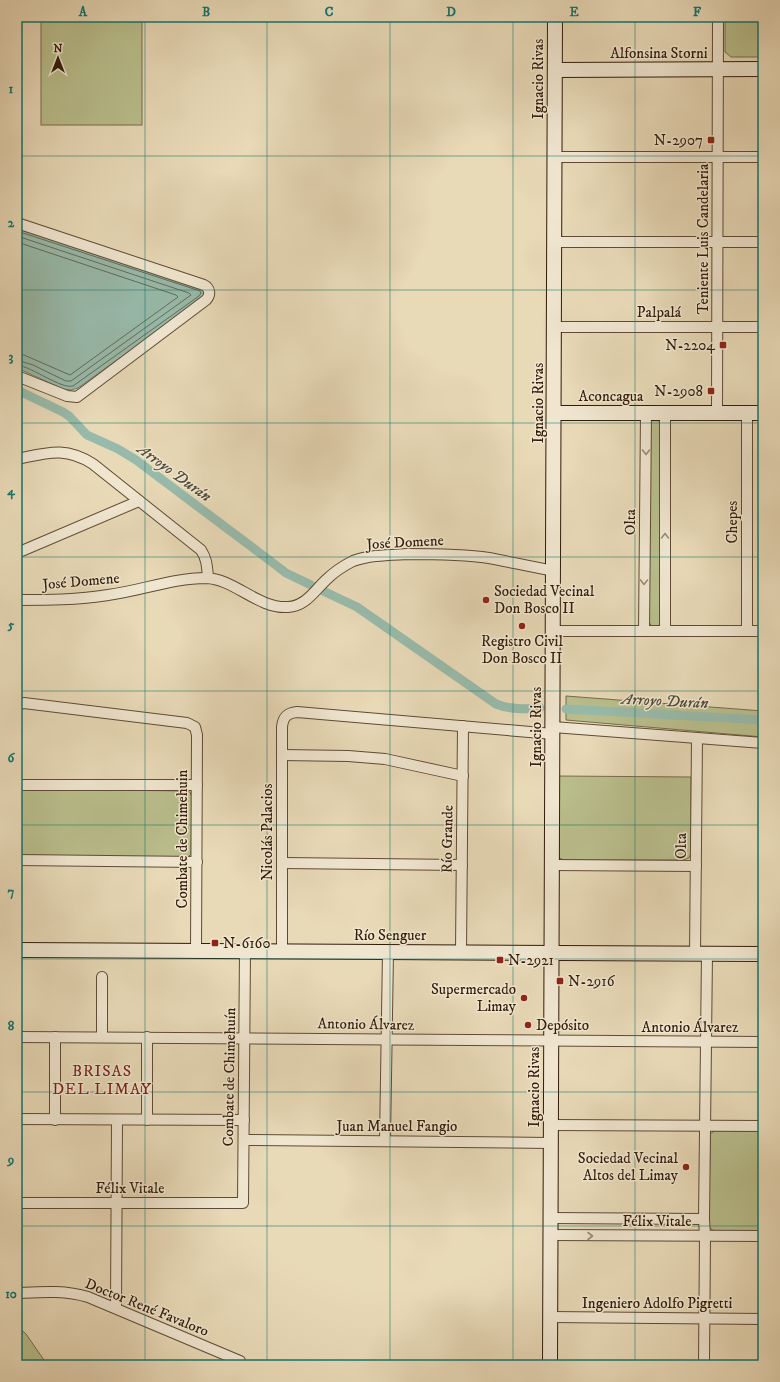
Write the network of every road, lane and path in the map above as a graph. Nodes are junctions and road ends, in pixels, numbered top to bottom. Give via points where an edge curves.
1 (555, 17) edge
2 (718, 17) edge
3 (556, 70) junction
4 (718, 70) junction
5 (763, 70) edge
6 (555, 157) junction
7 (718, 157) junction
8 (763, 157) edge
9 (17, 223) edge
10 (555, 242) junction
11 (718, 242) junction
12 (763, 242) edge
13 (555, 327) junction
14 (718, 327) junction
15 (763, 327) edge
16 (17, 376) edge
17 (554, 413) junction
18 (646, 413) junction
19 (665, 413) junction
20 (717, 413) junction
21 (747, 413) junction
22 (763, 413) edge
23 (17, 459) edge
24 (139, 501) junction
25 (17, 553) edge
26 (554, 571) junction
27 (208, 578) junction
28 (17, 600) edge
29 (554, 631) junction
30 (644, 631) junction
31 (665, 631) junction
32 (747, 631) junction
33 (763, 631) edge
34 (17, 705) edge
35 (463, 726) junction
36 (553, 731) junction
37 (697, 738) junction
38 (763, 743) edge
39 (282, 755) junction
40 (463, 776) junction
41 (17, 785) edge
42 (197, 785) junction
43 (17, 860) edge
44 (197, 862) junction
45 (282, 863) junction
46 (552, 865) junction
47 (462, 866) junction
48 (696, 866) junction
49 (17, 950) edge
50 (196, 951) junction
51 (245, 951) junction
52 (282, 951) junction
53 (388, 952) junction
54 (461, 952) junction
55 (552, 952) junction
56 (701, 953) junction
57 (763, 954) edge
58 (102, 977) dead end
59 (17, 1037) edge
60 (55, 1037) junction
61 (102, 1037) junction
62 (148, 1037) junction
63 (245, 1038) junction
64 (387, 1039) junction
65 (551, 1041) junction
66 (706, 1042) junction
67 (763, 1042) edge
68 (17, 1120) edge
69 (55, 1120) junction
70 (117, 1120) junction
71 (148, 1120) junction
72 (244, 1120) junction
73 (551, 1125) junction
74 (705, 1126) junction
75 (763, 1126) edge
76 (244, 1140) junction
77 (385, 1141) junction
78 (551, 1142) junction
79 (17, 1203) edge
80 (117, 1203) junction
81 (243, 1203) joint
82 (551, 1218) junction
83 (704, 1219) junction
84 (551, 1235) junction
85 (705, 1236) junction
86 (763, 1236) edge
87 (17, 1293) edge
88 (116, 1308) junction
89 (550, 1317) junction
90 (704, 1318) junction
91 (763, 1319) edge
92 (240, 1361) dead end
93 (550, 1365) edge
94 (704, 1365) edge

1 - 3 main road, Ignacio Rivas
2 - 4 street, Teniente Luis Candelaria
3 - 4 main road, Alfonsina Storni
3 - 6 main road, Ignacio Rivas
4 - 5 main road, Alfonsina Storni
4 - 7 street, Teniente Luis Candelaria
6 - 7 street
6 - 10 main road, Ignacio Rivas
7 - 8 street
7 - 11 street, Teniente Luis Candelaria
9 - 16 street via 204,284 209,292 206,300 77,397 67,396
10 - 11 street
10 - 13 main road, Ignacio Rivas
11 - 12 street
11 - 14 street, Teniente Luis Candelaria
13 - 14 street, Palpalá
13 - 17 main road, Ignacio Rivas
14 - 15 street, Palpalá
14 - 20 street, Teniente Luis Candelaria
17 - 18 main road, Aconcagua
17 - 26 main road, Ignacio Rivas
18 - 19 main road, Aconcagua
18 -> 30 street, Olta
19 - 20 main road, Aconcagua
31 -> 19 street
20 - 21 main road, Aconcagua
21 - 22 main road, Aconcagua
21 - 32 street, Chepes
23 - 24 street via 50,453 72,453 93,464
24 - 25 street
24 - 27 street via 201,550 205,556
26 - 27 street, José Domene via 467,556 382,556 354,561 343,566 329,576 307,600 288,607 267,604 218,580
26 - 29 main road, Ignacio Rivas
27 - 28 street, José Domene via 100,596 63,600
29 - 30 street
29 - 36 main road, Ignacio Rivas
30 - 31 street
31 - 32 street
32 - 33 street
34 - 42 street, Combate de Chimehuin via 28,703 187,723 195,727 197,735
35 - 36 street
35 - 39 street, Nicolás Palacios via 297,712 287,714 282,722
35 - 40 street, Río Grande
36 - 37 street
36 - 46 main road, Ignacio Rivas
37 - 38 street
37 - 48 street, Olta
39 - 40 street via 385,759
39 - 45 street, Nicolás Palacios
40 - 47 street, Río Grande
41 - 42 street
42 - 44 street, Combate de Chimehuin
43 - 44 street
44 - 50 street, Combate de Chimehuin
45 - 47 street
45 - 52 street, Nicolás Palacios
46 - 48 street
46 - 55 main road, Ignacio Rivas
47 - 54 street, Río Grande
48 - 56 street, Olta
49 - 50 main road, Río Senguer
50 - 51 main road, Río Senguer
51 - 52 main road, Río Senguer
51 - 63 street, Combate de Chimehuín
52 - 53 main road, Río Senguer
53 - 54 main road, Río Senguer
53 - 64 street
54 - 55 main road, Río Senguer
55 - 56 main road, Río Senguer
55 - 65 main road, Ignacio Rivas
56 - 57 main road, Río Senguer
56 - 66 street
58 - 61 street
59 - 60 street, Antonio Álvarez
60 - 61 street, Antonio Álvarez
60 - 69 street
61 - 62 street, Antonio Álvarez
62 - 63 street, Antonio Álvarez
62 - 71 street
63 - 64 street, Antonio Álvarez
63 - 72 street, Combate de Chimehuín
64 - 65 street, Antonio Álvarez
64 - 77 street
65 - 66 street, Antonio Álvarez
65 - 73 main road, Ignacio Rivas
66 - 67 street, Antonio Álvarez
66 - 74 street
68 - 69 street
69 - 70 street
70 - 71 street
70 - 80 street
71 - 72 street
72 - 76 street, Combate de Chimehuín
73 - 74 street
73 - 78 main road, Ignacio Rivas
74 - 75 street
74 - 83 street
76 - 77 street, Juan Manuel Fangio
76 - 81 street, Combate de Chimehuín
77 - 78 street, Juan Manuel Fangio
78 - 82 main road, Ignacio Rivas
79 - 80 street, Félix Vitale
80 - 81 street, Félix Vitale
80 - 88 street
82 - 83 street, Félix Vitale
82 - 84 main road, Ignacio Rivas
83 - 85 street
84 -> 85 street, Félix Vitale
84 - 89 main road, Ignacio Rivas
85 - 86 street, Félix Vitale
85 - 90 street
87 - 88 street, Doctor René Favaloro via 71,1293
88 - 92 street, Doctor René Favaloro
89 - 90 street, Ingeniero Adolfo Pigretti
89 - 93 main road, Ignacio Rivas
90 - 91 street, Ingeniero Adolfo Pigretti
90 - 94 street

